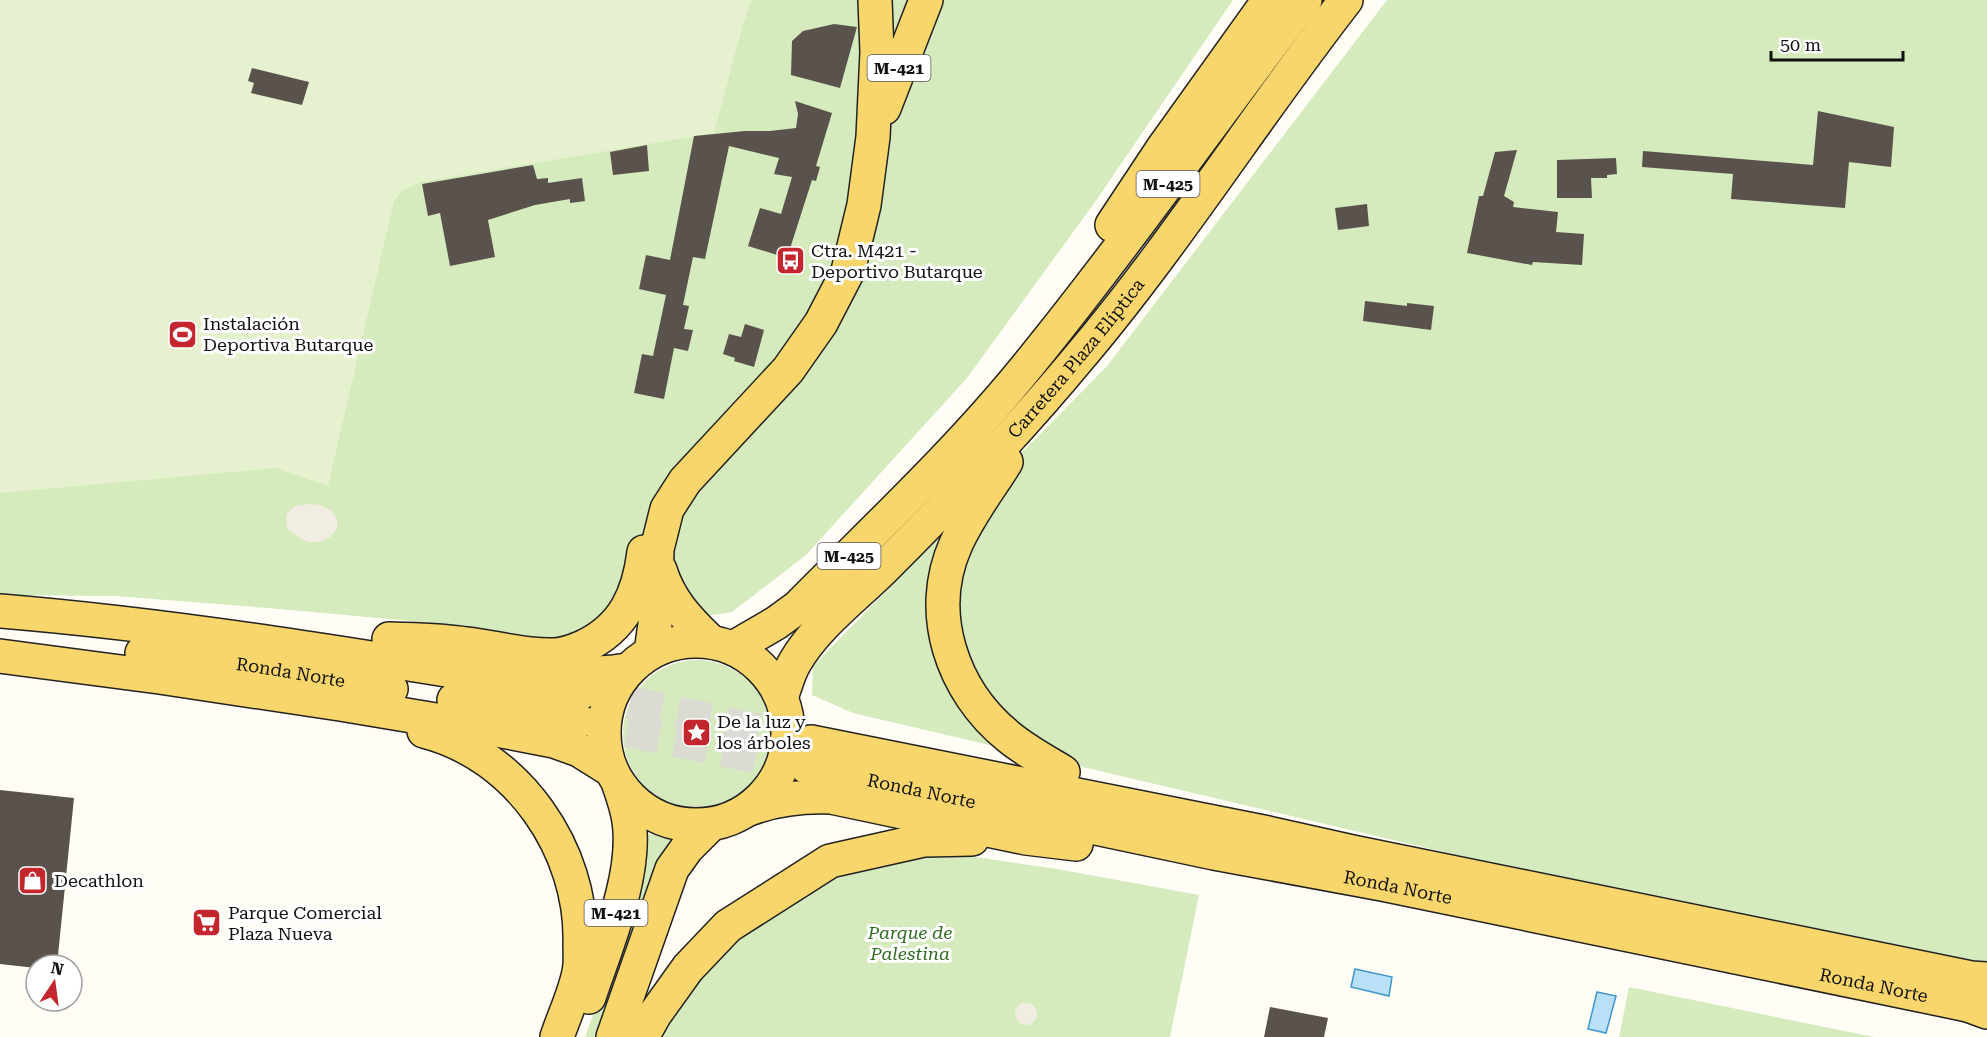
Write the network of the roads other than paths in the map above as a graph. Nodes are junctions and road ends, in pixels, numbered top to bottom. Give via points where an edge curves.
1 (875, 0) edge
2 (926, 0) edge
3 (1269, 0) edge
4 (1305, 0) edge
5 (1346, 0) edge
6 (873, 137) junction
7 (1078, 360) junction
8 (1028, 366) junction
9 (675, 496) junction
10 (661, 578) junction
11 (0, 611) edge
12 (50, 615) junction
13 (0, 639) edge
14 (389, 639) junction
15 (722, 644) junction
16 (0, 656) edge
17 (640, 661) junction
18 (236, 689) junction
19 (782, 698) junction
20 (1063, 772) junction
21 (615, 777) junction
22 (748, 809) junction
23 (710, 825) junction
24 (1268, 833) junction
25 (1026, 838) junction
26 (1214, 853) junction
27 (1987, 979) edge
28 (1987, 1012) edge
29 (557, 1037) edge
30 (575, 1037) edge
31 (614, 1037) edge
32 (642, 1037) edge

1 - 6 main road, M-421
2 - 6 main road, M-421
3 - 8 main road via 1123,207
4 - 8 main road, Carretera Plaza Elíptica / M-425
5 - 7 main road, Carretera Plaza Elíptica / M-425 via 1159,258
6 - 9 main road, M-421 via 864,205 848,271 821,323 788,370
7 - 19 main road, Carretera Plaza Elíptica / M-425 via 1002,445 822,628 796,660
7 - 20 main road via 970,518 946,573 941,602 954,664 977,705 1010,738
8 - 15 main road, Carretera Plaza Elíptica / M-425 via 954,450 798,607 776,623
9 - 10 main road, M-421 via 661,529
9 - 14 main road via 653,522 642,574 628,606 600,639 555,655 465,643
10 - 15 main road, M-421 via 680,611
10 - 17 main road, M-421 via 655,624
11 - 12 main road, Ronda Norte
12 - 13 main road, Ronda Norte via 249,639 581,707
12 - 14 main road, Ronda Norte via 86,607 222,616
14 - 17 main road, Ronda Norte via 587,674 603,674
15 - 17 main road via 692,640 668,644
15 - 19 main road, M-421 via 753,659 770,676
16 - 18 main road
17 - 21 main road, M-421 via 613,692 604,718 604,745
18 - 21 main road via 554,741 579,750
18 - 29 main road via 264,700 430,732 468,749 513,781 549,825 566,862 581,921 579,972
19 - 20 main road via 816,720 842,727
19 - 22 main road, M-421 via 788,732 786,753 771,786
20 - 24 main road via 1223,813
21 - 23 main road, M-421 via 633,800 650,813 669,821
21 - 30 main road, M-421 via 629,822 630,846 624,885
22 - 23 main road, M-421
22 - 25 main road via 780,799 831,797
23 - 31 main road, M-421 via 672,869
24 - 26 main road, Ronda Norte via 809,754
24 - 27 main road, Ronda Norte
25 - 26 main road via 1168,855
25 - 32 main road via 924,840 830,861 728,926 688,968
26 - 28 main road, Ronda Norte via 1499,908

